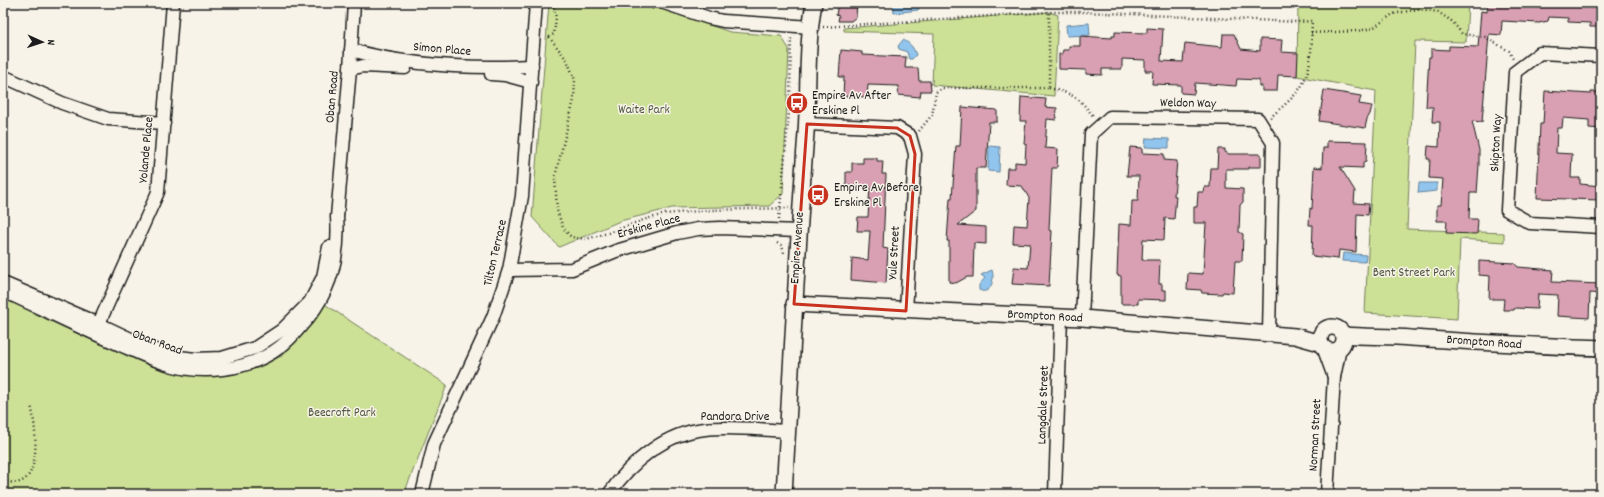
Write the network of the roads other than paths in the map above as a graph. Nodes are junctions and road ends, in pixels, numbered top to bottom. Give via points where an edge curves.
1 (173, 3) edge
2 (354, 3) edge
3 (536, 3) edge
4 (664, 3) edge
5 (814, 3) edge
6 (811, 27) junction
7 (351, 50) junction
8 (1601, 56) edge
9 (532, 66) junction
10 (350, 68) junction
11 (3, 76) edge
12 (531, 82) junction
13 (164, 123) junction
14 (807, 124) junction
15 (1601, 227) edge
16 (799, 231) junction
17 (509, 270) junction
18 (3, 283) edge
19 (3, 292) edge
20 (794, 304) junction
21 (906, 310) junction
22 (1061, 317) junction
23 (1082, 318) junction
24 (97, 329) junction
25 (1269, 333) junction
26 (1322, 340) junction
27 (1343, 342) junction
28 (1601, 348) edge
29 (1334, 377) junction
30 (788, 431) junction
31 (422, 494) edge
32 (609, 494) edge
33 (784, 494) edge
34 (1055, 494) edge
35 (1327, 494) edge

1 - 13 street, Yolande Place
2 - 7 street, Oban Road
3 - 9 street, Tilton Terrace
4 - 6 street via 723,21
5 - 6 street, Empire Avenue
6 - 14 street, Empire Avenue
7 - 9 street, Simon Place via 376,57 416,62 479,67
7 - 10 street, Oban Road
8 - 15 street, Skipton Way via 1540,53 1516,72 1507,210 1530,223
9 - 12 street, Tilton Terrace
10 - 12 street, Simon Place via 363,66 505,75
10 - 24 street, Oban Road via 337,217 339,235 328,286 308,319 266,356 225,369 196,370 165,364
11 - 13 street via 62,103 108,119
12 - 17 street, Tilton Terrace via 522,196
13 - 24 street, Yolande Place via 158,192
14 - 16 street, Empire Avenue
14 - 21 street, Yule Street via 897,128 910,136 915,154
16 - 17 street, Erskine Place via 720,228 691,230 616,251 572,269
16 - 20 street, Empire Avenue
17 - 31 street, Tilton Terrace via 493,317 434,444
18 - 24 street, Oban Road
19 - 24 street, Oban Road
20 - 21 street, Brompton Road
20 - 30 street, Empire Avenue
21 - 22 street, Brompton Road
22 - 23 street, Brompton Road
22 - 34 street, Langdale Street
23 - 25 street, Brompton Road
23 - 25 street, Weldon Way via 1091,134 1110,117 1258,119 1273,143
25 - 26 street, Brompton Road
26 - 27 street, Brompton Road via 1331,351
26 - 27 street via 1333,326 1342,330
26 - 29 street, Norman Street
27 - 28 street, Brompton Road via 1367,337 1390,337
27 - 29 street, Norman Street
29 - 35 street, Norman Street
30 - 32 street, Pandora Drive via 706,428 685,434 662,444 634,464
30 - 33 street, Empire Avenue

